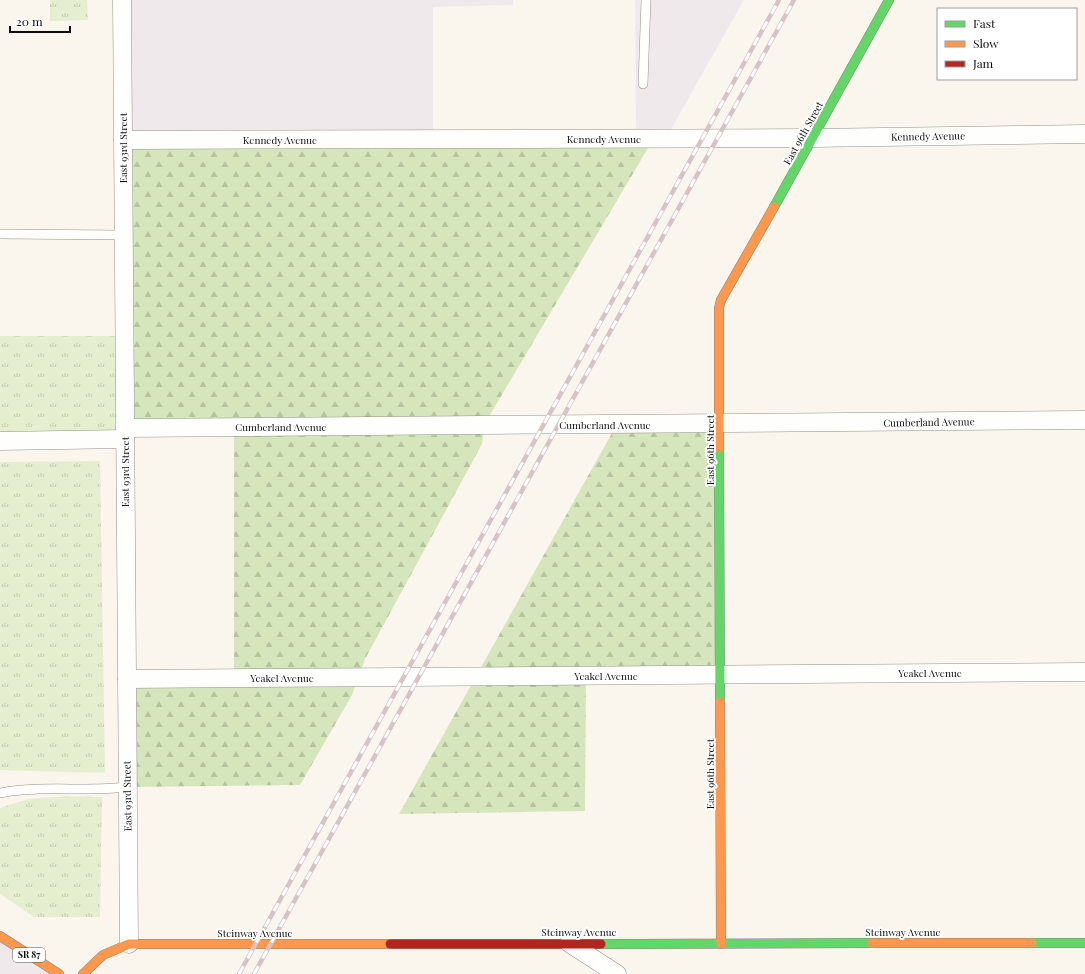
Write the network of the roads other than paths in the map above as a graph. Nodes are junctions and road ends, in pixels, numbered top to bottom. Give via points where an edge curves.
1 (122, 0) edge
2 (646, 0) edge
3 (889, 0) edge
4 (643, 84) dead end
5 (1085, 134) edge
6 (813, 138) junction
7 (123, 140) junction
8 (0, 234) edge
9 (124, 235) junction
10 (1085, 420) edge
11 (721, 424) junction
12 (125, 434) junction
13 (0, 441) edge
14 (1085, 672) edge
15 (720, 675) junction
16 (127, 679) junction
17 (127, 787) junction
18 (0, 793) edge
19 (0, 936) edge
20 (569, 942) junction
21 (1085, 943) edge
22 (129, 944) junction
23 (722, 944) junction
24 (59, 974) edge
25 (83, 974) edge
26 (617, 974) edge

1 - 7 street, East 93rd Street
2 - 4 lane
3 - 6 street, East 96th Street
5 - 6 street, Kennedy Avenue
6 - 7 street, Kennedy Avenue
6 - 11 street, East 96th Street via 721,300
7 - 9 street, East 93rd Street
8 - 9 lane
9 - 12 street, East 93rd Street
10 - 11 street, Cumberland Avenue
11 - 12 street, Cumberland Avenue
11 - 15 street, East 96th Street
12 - 13 street, Cumberland Avenue
12 - 16 street, East 93rd Street
14 - 15 street, Yeakel Avenue
15 - 16 street, Yeakel Avenue
15 - 23 street, East 96th Street
16 - 17 street, East 93rd Street
17 - 18 lane
17 - 22 street, East 93rd Street
19 - 24 street, SR 87
20 - 22 street, Steinway Avenue
20 - 23 street, Steinway Avenue
20 - 26 street
21 - 23 street, Steinway Avenue
22 - 25 street, Steinway Avenue via 109,950

